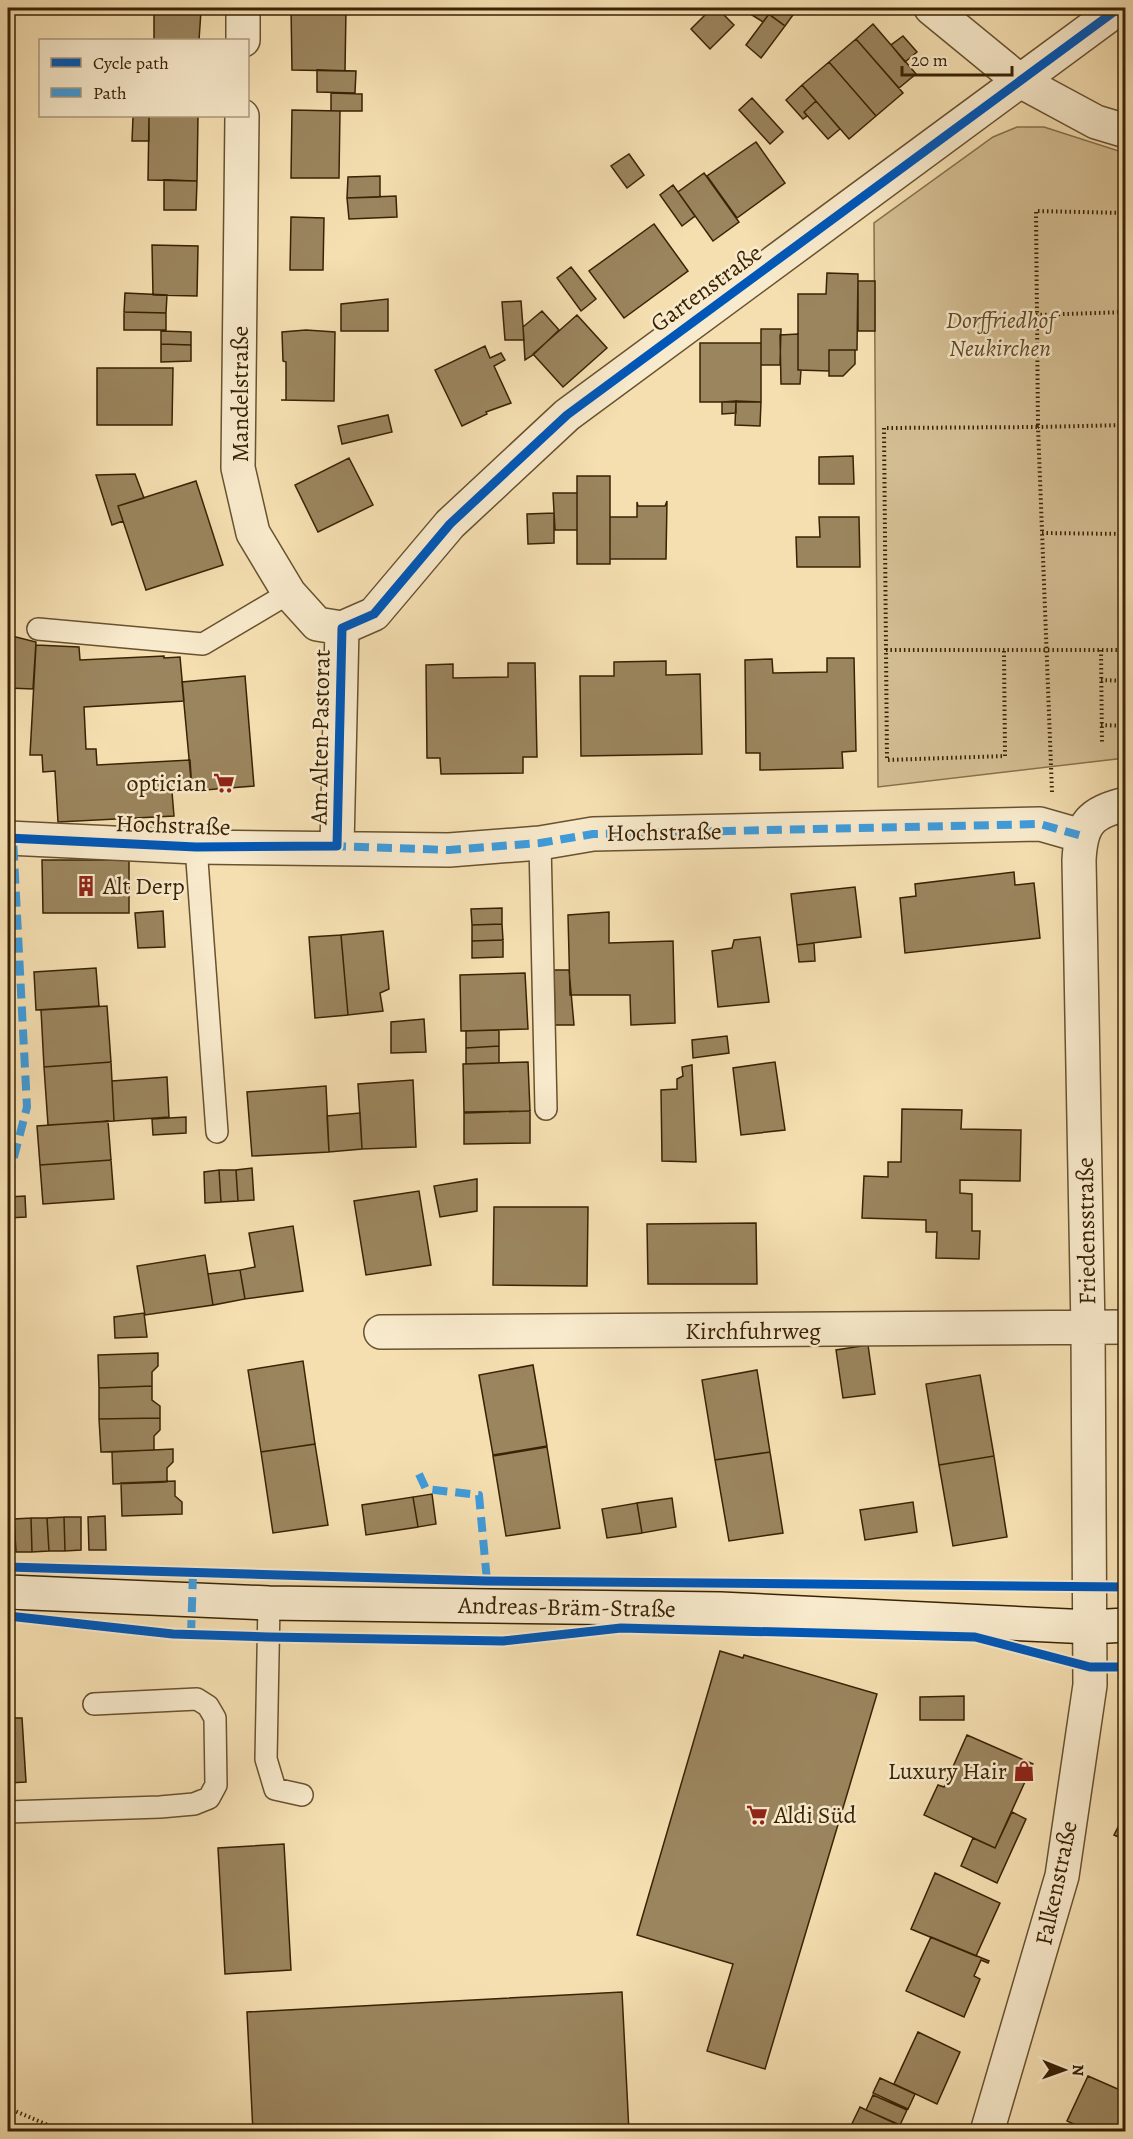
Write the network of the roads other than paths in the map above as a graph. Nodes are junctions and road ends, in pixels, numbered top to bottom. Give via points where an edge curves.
1 (243, 8) edge
2 (931, 8) edge
3 (1119, 8) edge
4 (243, 39) edge
5 (1020, 81) junction
6 (242, 117) edge
7 (1125, 131) edge
8 (289, 593) junction
9 (342, 628) junction
10 (38, 629) dead end
11 (1125, 804) edge
12 (1067, 832) junction
13 (8, 838) edge
14 (540, 843) junction
15 (337, 846) junction
16 (196, 847) junction
17 (546, 1109) dead end
18 (217, 1132) dead end
19 (1125, 1327) edge
20 (1088, 1329) junction
21 (381, 1332) dead end
22 (8, 1592) edge
23 (269, 1603) junction
24 (1125, 1625) edge
25 (1090, 1627) junction
26 (94, 1704) dead end
27 (302, 1795) dead end
28 (8, 1812) edge
29 (987, 2132) edge

1 - 4 street
2 - 5 street
3 - 5 street, Gartenstraße
5 - 7 street via 1096,122
5 - 9 street, Gartenstraße via 567,415 450,524 374,614
6 - 8 street, Mandelstraße via 238,468 253,534
8 - 9 street, Mandelstraße via 317,624
8 - 10 lane via 203,644
9 - 15 street, Am Alten Pastorat
11 - 12 street via 1094,815
12 - 14 street, Hochstraße via 1040,824 593,834
12 - 20 street, Friedensstraße via 1079,860
13 - 16 street, Hochstraße
14 - 15 street, Hochstraße via 449,850
14 - 17 lane
15 - 16 street, Hochstraße
16 - 18 lane
19 - 20 street, Kirchfuhrweg
20 - 21 street, Kirchfuhrweg
20 - 25 street, Friedensstraße
22 - 23 street, Andreas-Bräm-Straße
23 - 25 street, Andreas-Bräm-Straße via 720,1609
23 - 27 lane via 266,1759 275,1789
24 - 25 street, Andreas-Bräm-Straße
25 - 29 street, Falkenstraße via 1090,1685 1062,1876
26 - 28 lane via 197,1698 208,1706 215,1718 216,1785 209,1798 194,1804 160,1807

